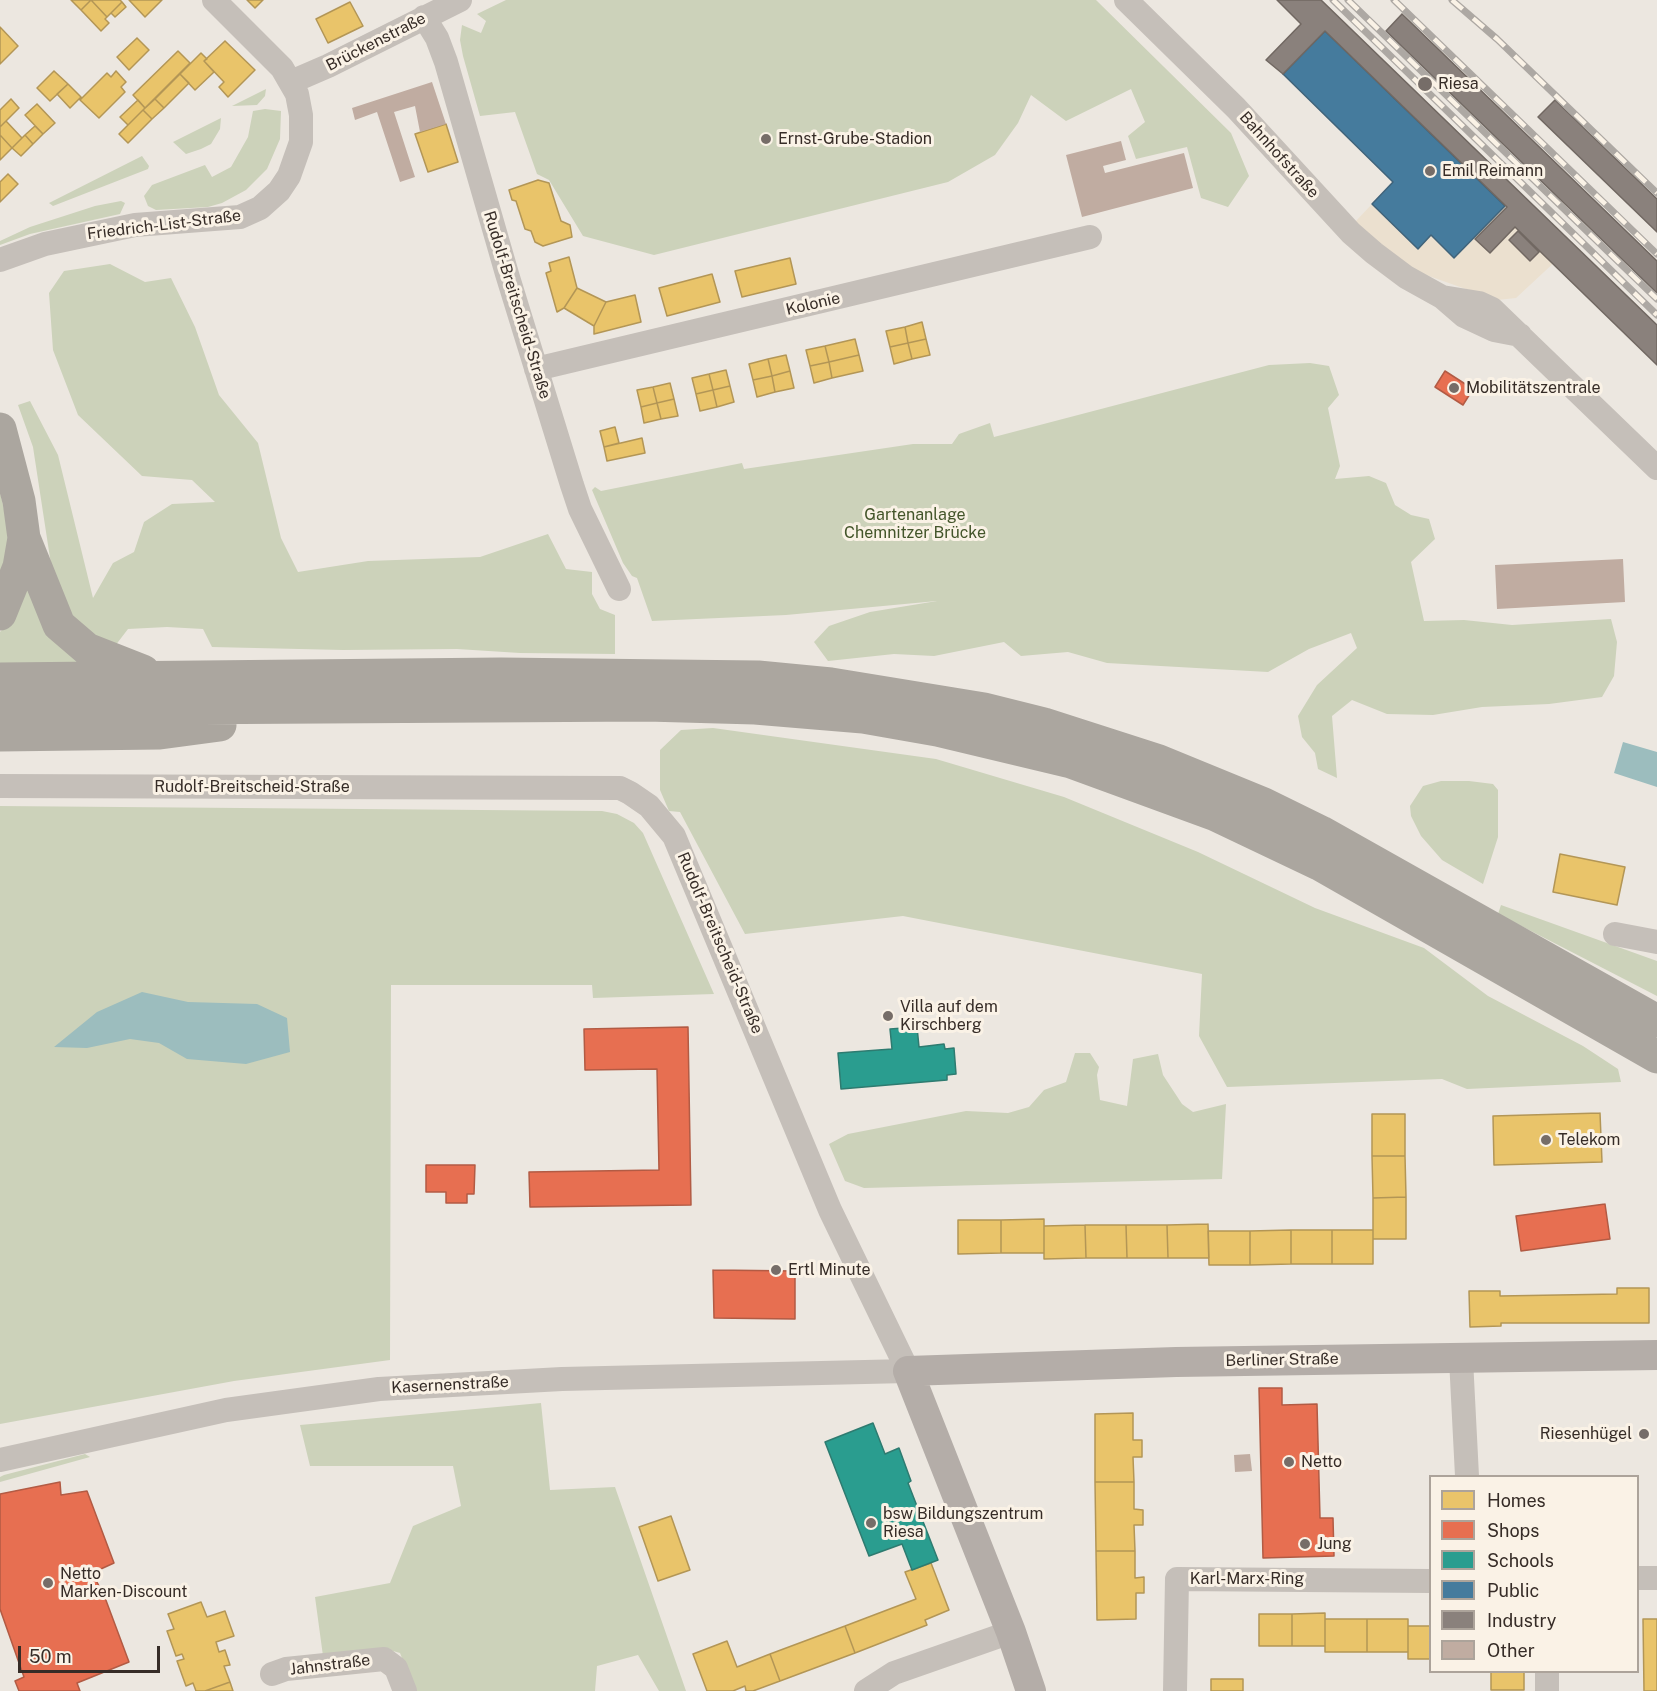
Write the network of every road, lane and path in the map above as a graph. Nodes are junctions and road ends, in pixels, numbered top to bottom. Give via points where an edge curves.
1 (214, 0) edge
2 (460, 0) edge
3 (1126, 0) edge
4 (424, 17) junction
5 (291, 82) junction
6 (1090, 237) dead end
7 (0, 260) edge
8 (536, 369) junction
9 (0, 429) edge
10 (1657, 468) edge
11 (24, 538) junction
12 (619, 589) dead end
13 (0, 614) edge
14 (168, 678) junction
15 (0, 679) edge
16 (250, 707) junction
17 (0, 709) edge
18 (0, 735) edge
19 (0, 786) edge
20 (1614, 934) dead end
21 (1657, 942) edge
22 (1657, 1021) edge
23 (1657, 1057) edge
24 (1657, 1354) edge
25 (1461, 1359) junction
26 (908, 1371) junction
27 (0, 1460) edge
28 (1467, 1475) edge
29 (1639, 1578) edge
30 (1657, 1578) edge
31 (1429, 1581) edge
32 (1011, 1632) junction
33 (1547, 1673) edge
34 (272, 1674) dead end
35 (405, 1691) edge
36 (866, 1691) edge
37 (1031, 1691) edge
38 (1175, 1691) edge
39 (1547, 1691) edge

1 - 5 street via 282,68
2 - 4 street, Brückenstraße
3 - 10 street, Bahnhofstraße via 1236,108 1351,233 1406,277 1442,297 1492,309
4 - 5 street, Brückenstraße
4 - 8 street, Rudolf-Breitscheid-Straße via 446,62
5 - 7 street, Friedrich-List-Straße via 301,115 301,142 289,177 260,208 220,221 135,225 84,234
6 - 8 street, Kolonie
8 - 12 street, Rudolf-Breitscheid-Straße via 580,509
9 - 11 highway via 19,501
11 - 13 highway via 19,567
11 - 14 highway via 59,625 87,649
14 - 15 highway
14 - 22 highway via 501,674 758,677 831,684 984,709 1159,761 1263,804 1321,832
16 - 17 highway
16 - 18 highway via 228,724 159,733
16 - 23 highway via 755,708 863,717 995,743 1133,783 1264,836 1416,918
19 - 26 street, Rudolf-Breitscheid-Straße via 620,788 630,793 658,815 674,836 830,1210
20 - 21 street
24 - 25 main road, Berliner Straße
25 - 26 main road, Berliner Straße via 1308,1359
25 - 28 street
26 - 27 street, Kasernenstraße via 562,1379 388,1388 226,1410
26 - 32 main road, Rudolf-Breitscheid-Straße
29 - 30 street
31 - 38 street, Karl-Marx-Ring via 1177,1579
32 - 36 street via 894,1673
32 - 37 main road, Rudolf-Breitscheid-Straße
33 - 39 street
34 - 35 street, Jahnstraße via 384,1659 396,1668

